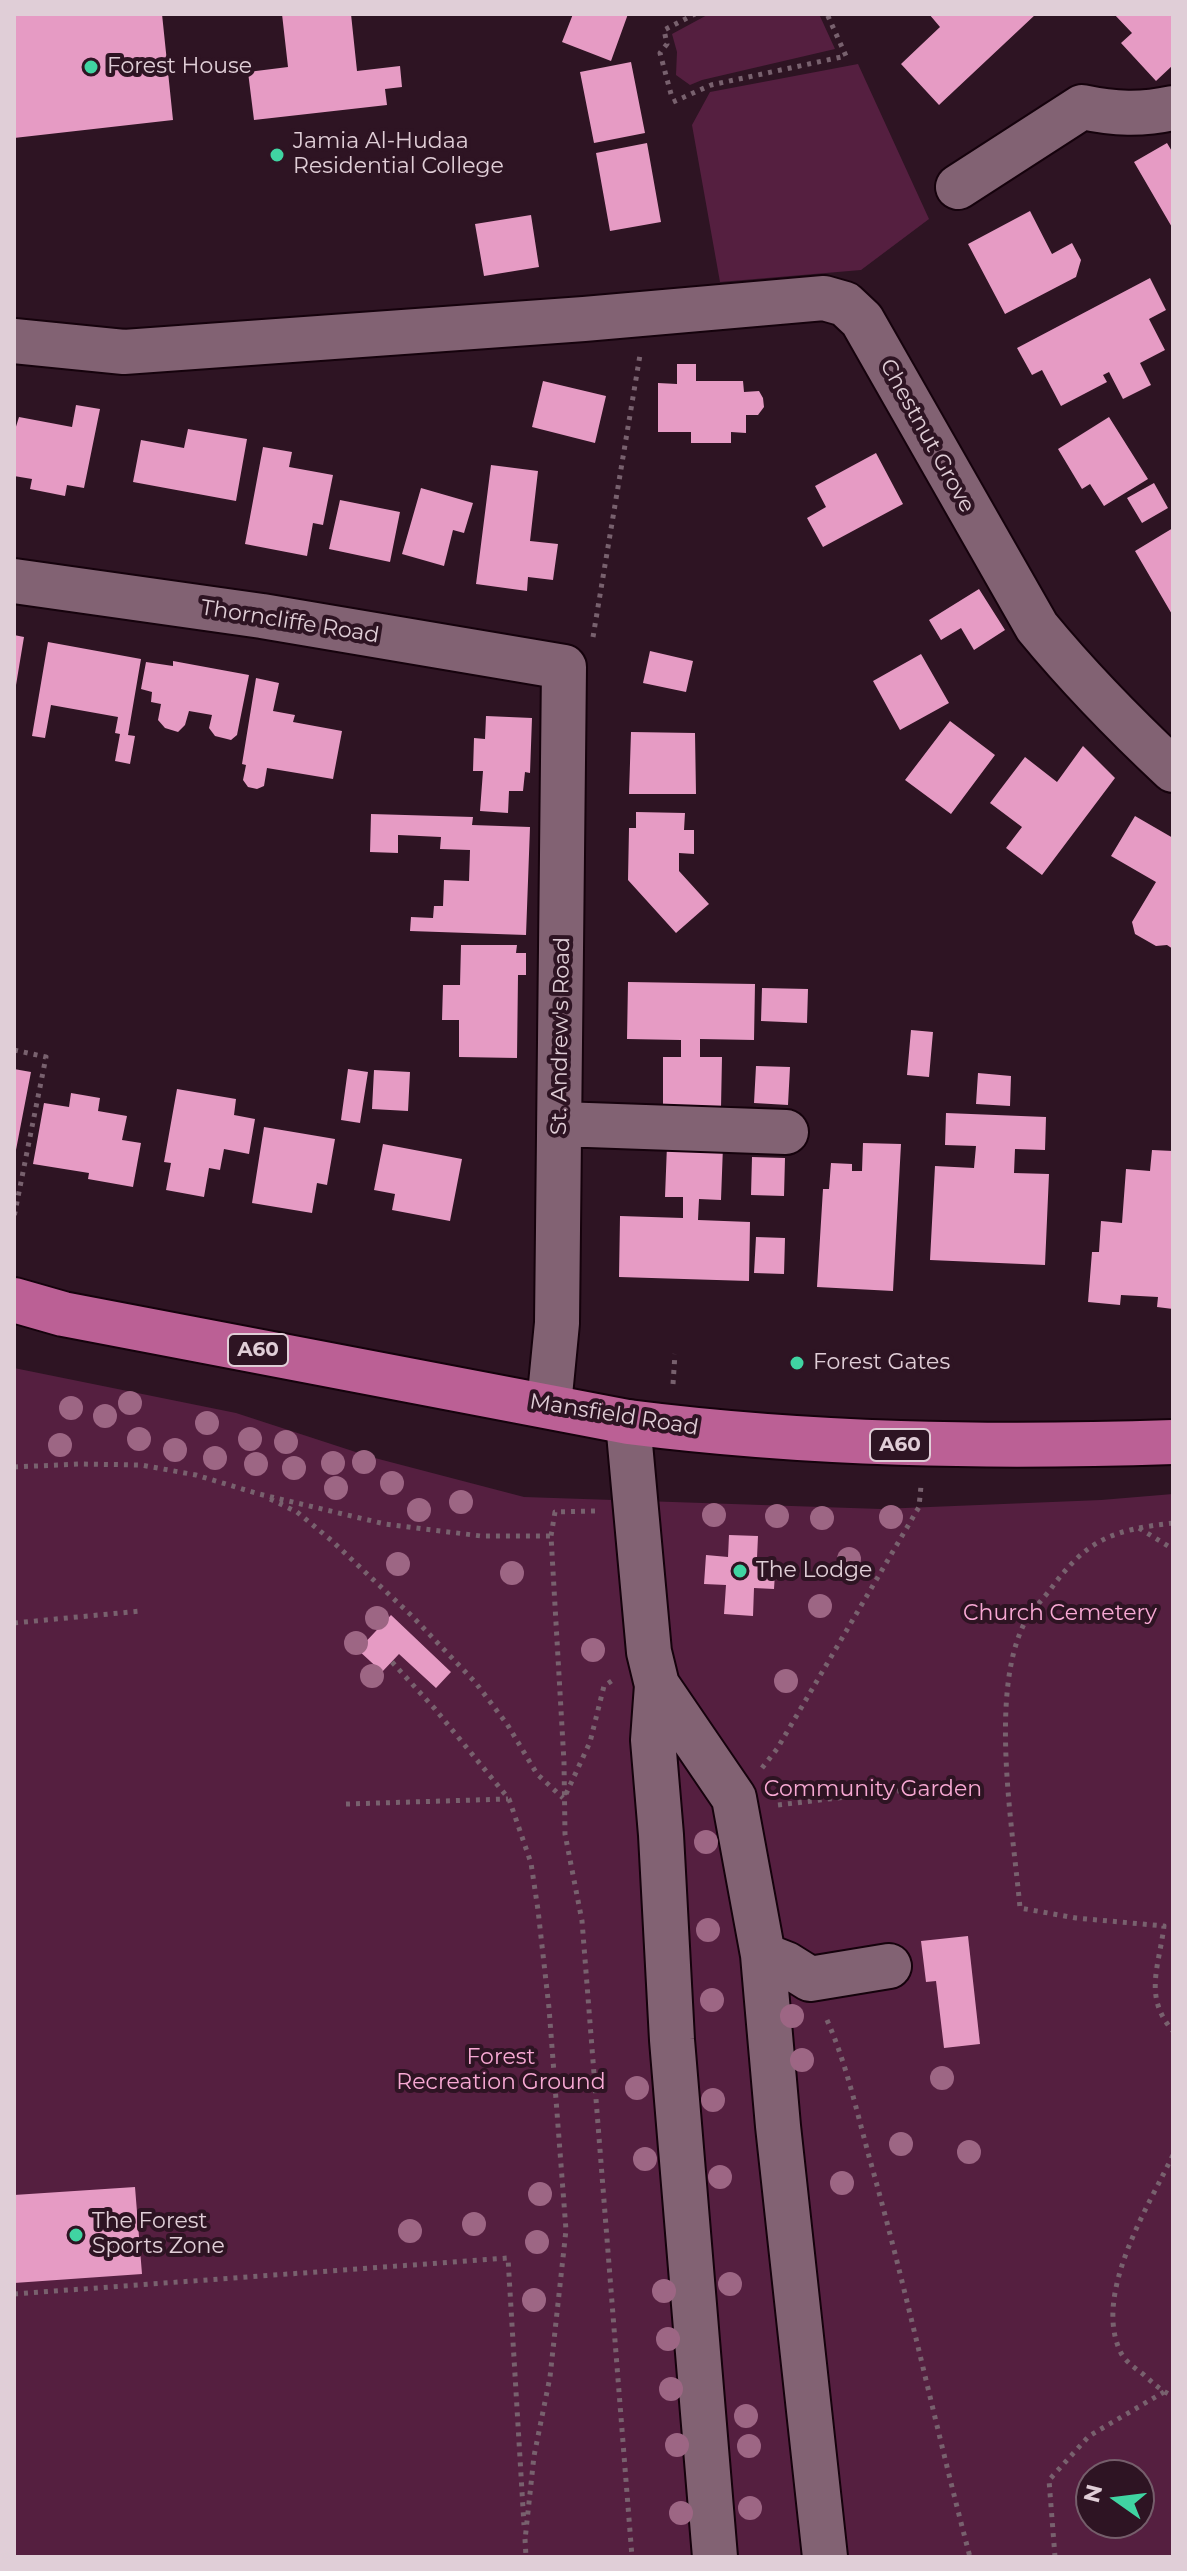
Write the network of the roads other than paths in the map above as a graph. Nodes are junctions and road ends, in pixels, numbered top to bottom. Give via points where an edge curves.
1 (1173, 108) edge
2 (958, 187) dead end
3 (14, 341) edge
4 (14, 581) edge
5 (564, 667) joint
6 (1173, 770) edge
7 (560, 1124) junction
8 (786, 1132) dead end
9 (14, 1300) edge
10 (14, 1313) edge
11 (63, 1314) junction
12 (549, 1405) junction
13 (628, 1422) junction
14 (1173, 1442) edge
15 (653, 1668) junction
16 (763, 1955) junction
17 (889, 1966) dead end
18 (715, 2557) edge
19 (825, 2557) edge

1 - 2 street via 1118,115 1082,107
3 - 6 street, Chestnut Grove via 124,352 824,298 845,304 862,320 1037,627 1110,710
4 - 5 street, Thorncliffe Road
5 - 7 street, St. Andrew's Road
7 - 8 street
7 - 12 street, St. Andrew's Road via 557,1323
9 - 11 highway, Mansfield Road / A60
10 - 11 highway, Mansfield Road / A60
11 - 12 highway, Mansfield Road / A60
12 - 13 highway, Mansfield Road / A60
13 - 14 highway, Mansfield Road / A60 via 794,1439 928,1445
13 - 15 street
15 - 16 street via 752,1802
15 - 18 street via 672,2040
16 - 17 street via 810,1979
16 - 19 street

